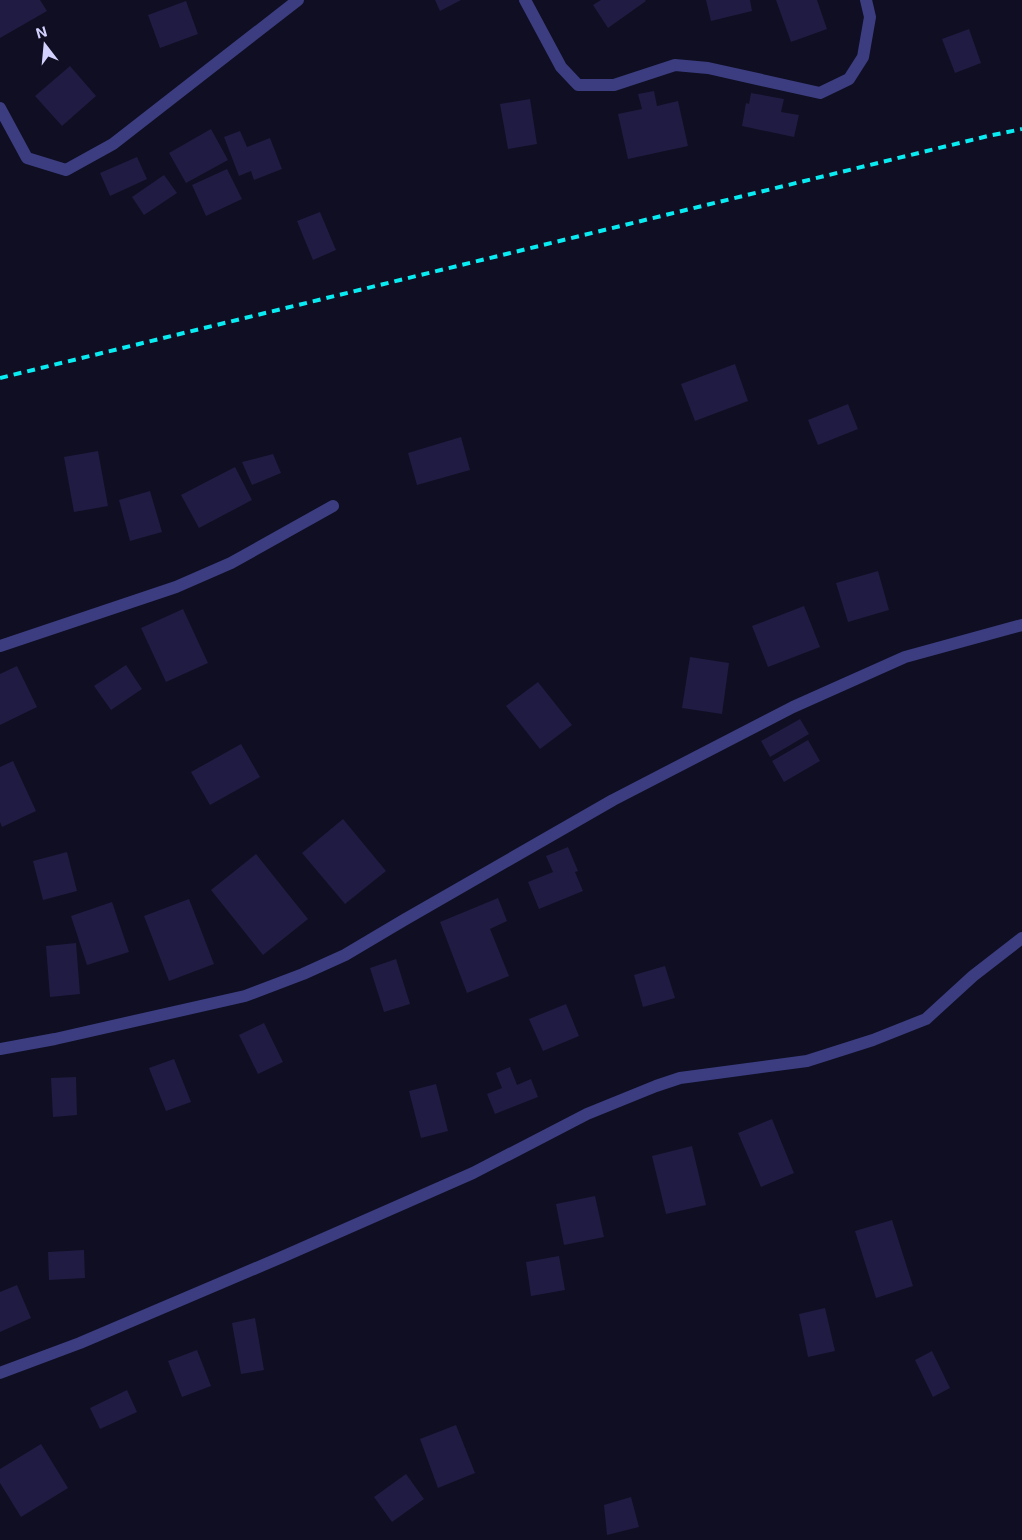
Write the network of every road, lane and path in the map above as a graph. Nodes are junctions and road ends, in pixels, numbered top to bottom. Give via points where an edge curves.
1 (298, 0) edge
2 (525, 0) edge
3 (866, 0) edge
4 (0, 108) edge
5 (333, 506) dead end
6 (1022, 624) edge
7 (0, 646) edge
8 (1022, 938) edge
9 (0, 1049) edge
10 (0, 1373) edge

1 - 4 street via 112,144 66,170 27,158
2 - 3 street via 561,67 578,85 614,85 675,65 708,68 820,92 849,79 863,57 870,18
5 - 7 street via 232,563 176,587
6 - 9 street via 905,657 793,707 613,800 345,956 303,974 245,996
8 - 10 street via 973,976 926,1019 807,1061 680,1078 656,1086 587,1114 473,1173 282,1257 80,1343

